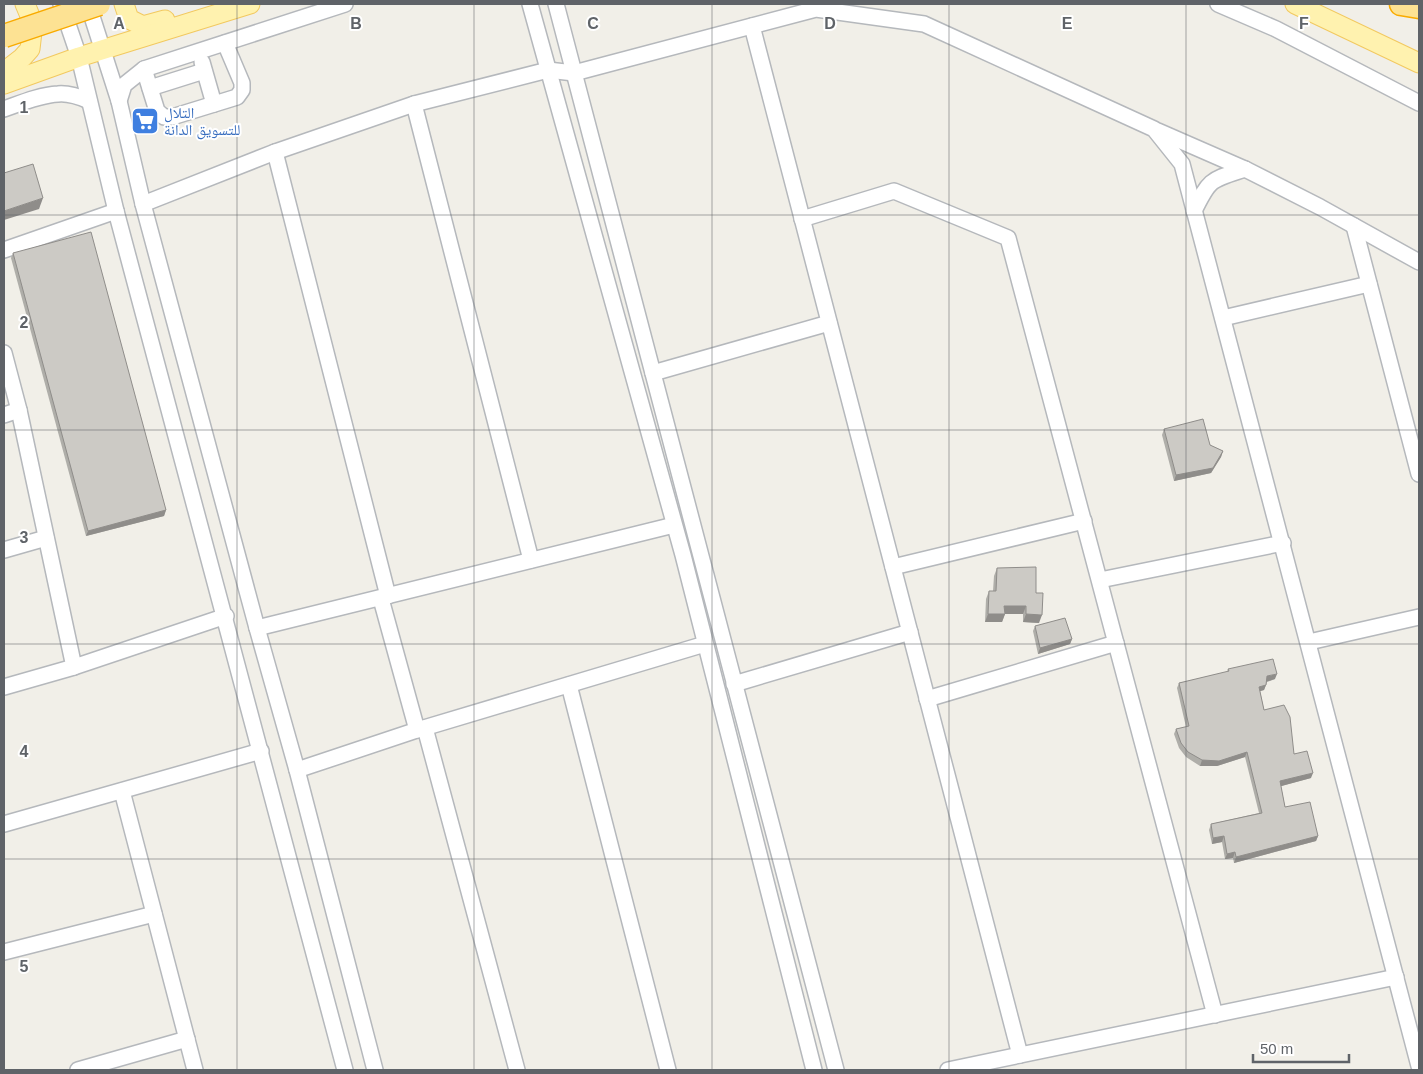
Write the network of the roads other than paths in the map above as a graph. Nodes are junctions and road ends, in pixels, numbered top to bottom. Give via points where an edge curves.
1 (25, 4) edge
2 (61, 4) edge
3 (88, 4) edge
4 (99, 4) edge
5 (124, 4) edge
6 (250, 4) edge
7 (345, 4) edge
8 (530, 4) edge
9 (556, 4) edge
10 (1218, 4) edge
11 (1295, 4) edge
12 (1401, 4) edge
13 (1419, 7) edge
14 (222, 13) junction
15 (752, 26) junction
16 (4, 36) edge
17 (225, 43) junction
18 (103, 50) junction
19 (200, 50) junction
20 (79, 58) junction
21 (1419, 64) edge
22 (144, 68) junction
23 (548, 70) junction
24 (204, 71) junction
25 (4, 72) edge
26 (574, 72) junction
27 (4, 84) edge
28 (150, 88) junction
29 (89, 101) junction
30 (119, 101) junction
31 (1419, 103) edge
32 (214, 104) junction
33 (414, 104) junction
34 (4, 109) edge
35 (1154, 129) junction
36 (275, 152) junction
37 (1244, 169) junction
38 (143, 204) junction
39 (116, 211) junction
40 (1194, 211) junction
41 (802, 219) junction
42 (1354, 226) junction
43 (4, 250) edge
44 (1419, 262) edge
45 (1369, 284) junction
46 (1223, 318) junction
47 (830, 323) junction
48 (4, 353) edge
49 (653, 373) junction
50 (19, 410) junction
51 (4, 415) edge
52 (1416, 450) edge
53 (1419, 474) edge
54 (1084, 521) junction
55 (674, 524) junction
56 (46, 538) junction
57 (1283, 542) junction
58 (4, 550) edge
59 (531, 560) junction
60 (893, 568) junction
61 (1100, 580) junction
62 (385, 597) junction
63 (226, 616) junction
64 (1419, 617) edge
65 (257, 628) junction
66 (910, 632) junction
67 (1309, 642) junction
68 (1116, 643) junction
69 (705, 644) junction
70 (74, 667) junction
71 (569, 684) junction
72 (734, 684) junction
73 (4, 687) edge
74 (927, 699) junction
75 (421, 729) junction
76 (261, 751) junction
77 (298, 770) junction
78 (122, 791) junction
79 (4, 824) edge
80 (154, 914) junction
81 (4, 952) edge
82 (1396, 977) junction
83 (1215, 1014) junction
84 (187, 1039) junction
85 (1020, 1055) junction
86 (1419, 1066) edge
87 (78, 1070) edge
88 (195, 1070) edge
89 (345, 1070) edge
90 (375, 1070) edge
91 (517, 1070) edge
92 (668, 1070) edge
93 (814, 1070) edge
94 (836, 1070) edge
95 (948, 1070) edge

1 - 25 main road via 33,23 30,49
2 - 20 street
3 - 18 street
4 - 16 highway, bridge
5 - 14 main road via 129,19 143,26 195,13
6 - 14 main road
7 - 17 street
8 - 23 street
9 - 26 street
10 - 31 street via 1276,29
11 - 21 main road
12 - 13 highway
14 - 18 main road
15 - 26 street
15 - 35 street via 816,9 924,24
15 - 41 street
17 - 19 street
17 - 32 street via 242,90 237,97
18 - 20 main road
18 - 30 street
19 - 22 street
19 - 24 street
20 - 27 main road
20 - 29 street
22 - 28 street
22 - 30 street via 124,85
23 - 26 street
23 - 33 street
23 - 55 street
24 - 28 street
24 - 32 street
26 - 49 street
28 - 32 street via 157,111 164,117
29 - 34 street via 59,93
29 - 39 street
30 - 38 street
33 - 36 street
33 - 59 street
35 - 37 street
35 - 40 street via 1182,164
36 - 38 street
36 - 62 street
37 - 40 street via 1215,179 1205,188
37 - 42 street
38 - 65 street
39 - 43 street
39 - 63 street
40 - 46 street
41 - 47 street
41 - 54 street via 894,191 1008,238
42 - 44 street
42 - 45 street
45 - 46 street
45 - 52 street
46 - 57 street
47 - 49 street
47 - 60 street
48 - 50 street
49 - 72 street
50 - 51 street
50 - 56 street
52 - 53 street
54 - 60 street
54 - 61 street
55 - 59 street
55 - 69 street
56 - 58 street
56 - 70 street
57 - 61 street
57 - 67 street
59 - 62 street
60 - 66 street
61 - 68 street
62 - 65 street
62 - 75 street
63 - 70 street
63 - 76 street
64 - 67 street
65 - 77 street
66 - 72 street
66 - 74 street
67 - 82 street
68 - 74 street
68 - 83 street
69 - 71 street
69 - 93 street
70 - 73 street
71 - 75 street
71 - 92 street
72 - 94 street
74 - 85 street
75 - 77 street
75 - 91 street
76 - 78 street
76 - 89 street
77 - 90 street
78 - 79 street
78 - 80 street
80 - 81 street
80 - 84 street
82 - 83 street
82 - 86 street
83 - 85 street
84 - 87 street
84 - 88 street
85 - 95 street

